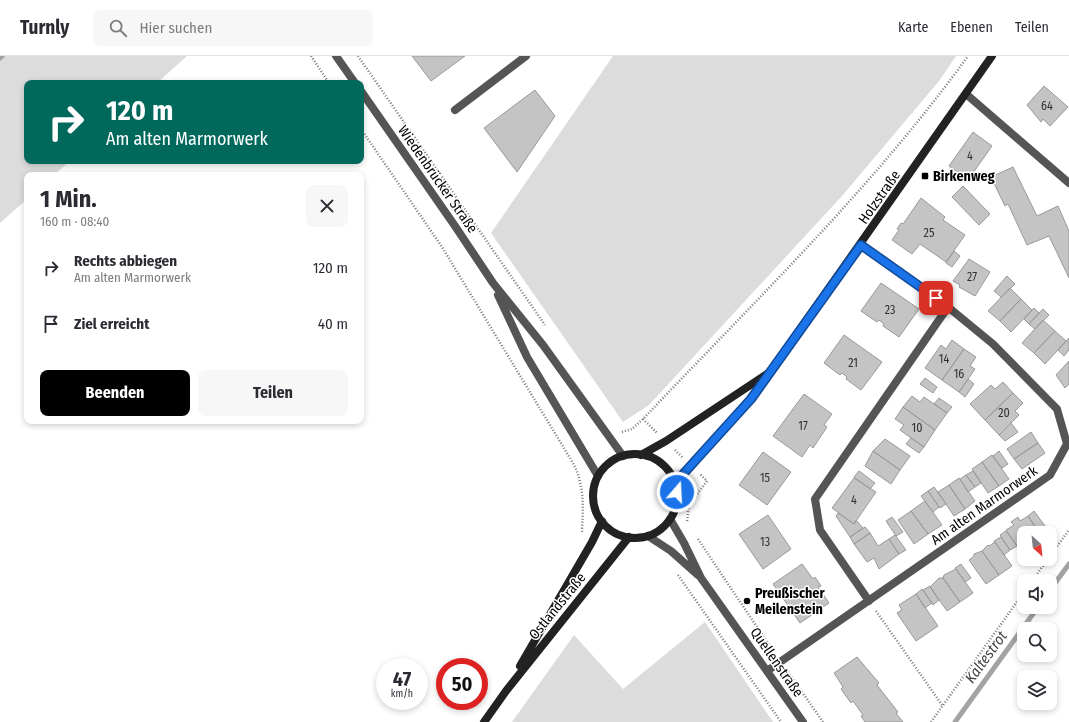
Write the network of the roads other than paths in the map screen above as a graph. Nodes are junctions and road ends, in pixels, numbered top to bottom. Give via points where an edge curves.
1 (336, 56) edge
2 (526, 56) edge
3 (992, 56) edge
4 (353, 80) edge
5 (966, 94) junction
6 (364, 95) edge
7 (455, 110) dead end
8 (1069, 182) edge
9 (861, 245) junction
10 (493, 283) junction
11 (948, 307) junction
12 (770, 371) junction
13 (641, 454) junction
14 (623, 456) junction
15 (598, 476) junction
16 (675, 483) junction
17 (670, 519) junction
18 (602, 522) junction
19 (648, 536) junction
20 (629, 537) junction
21 (701, 578) junction
22 (869, 601) junction
23 (767, 671) junction
24 (506, 691) junction
25 (484, 722) edge
26 (803, 722) edge

1 - 4 street
2 - 7 street
3 - 5 main road, Holzstraße
5 - 8 street
5 - 9 main road, Holzstraße
6 - 10 street, Wiedenbrücker Straße
9 - 11 street, Am alten Marmorwerk
9 - 12 main road, Holzstraße
10 - 14 street, Wiedenbrücker Straße via 543,345
10 - 15 street, Wiedenbrücker Straße via 527,357
11 - 22 street via 815,499 820,530
11 - 22 street, Am alten Marmorwerk via 993,344 1057,409 1067,444 1050,475
12 - 13 main road, Holzstraße via 666,441
12 - 16 main road, Holzstraße via 751,399
13 - 14 main road
13 - 16 main road via 662,464 670,472
14 - 15 main road via 609,463
15 - 18 main road via 593,494 594,504
16 - 17 main road via 677,502
17 - 19 main road
17 - 21 street, Quellenstraße
18 - 20 main road via 614,532
18 - 24 main road, Ostlandstraße
19 - 20 main road
19 - 21 street, Quellenstraße via 671,551
20 - 24 main road, Ostlandstraße
21 - 23 street, Quellenstraße
22 - 23 street, Am alten Marmorwerk
23 - 26 street, Quellenstraße
24 - 25 main road, Ostlandstraße

